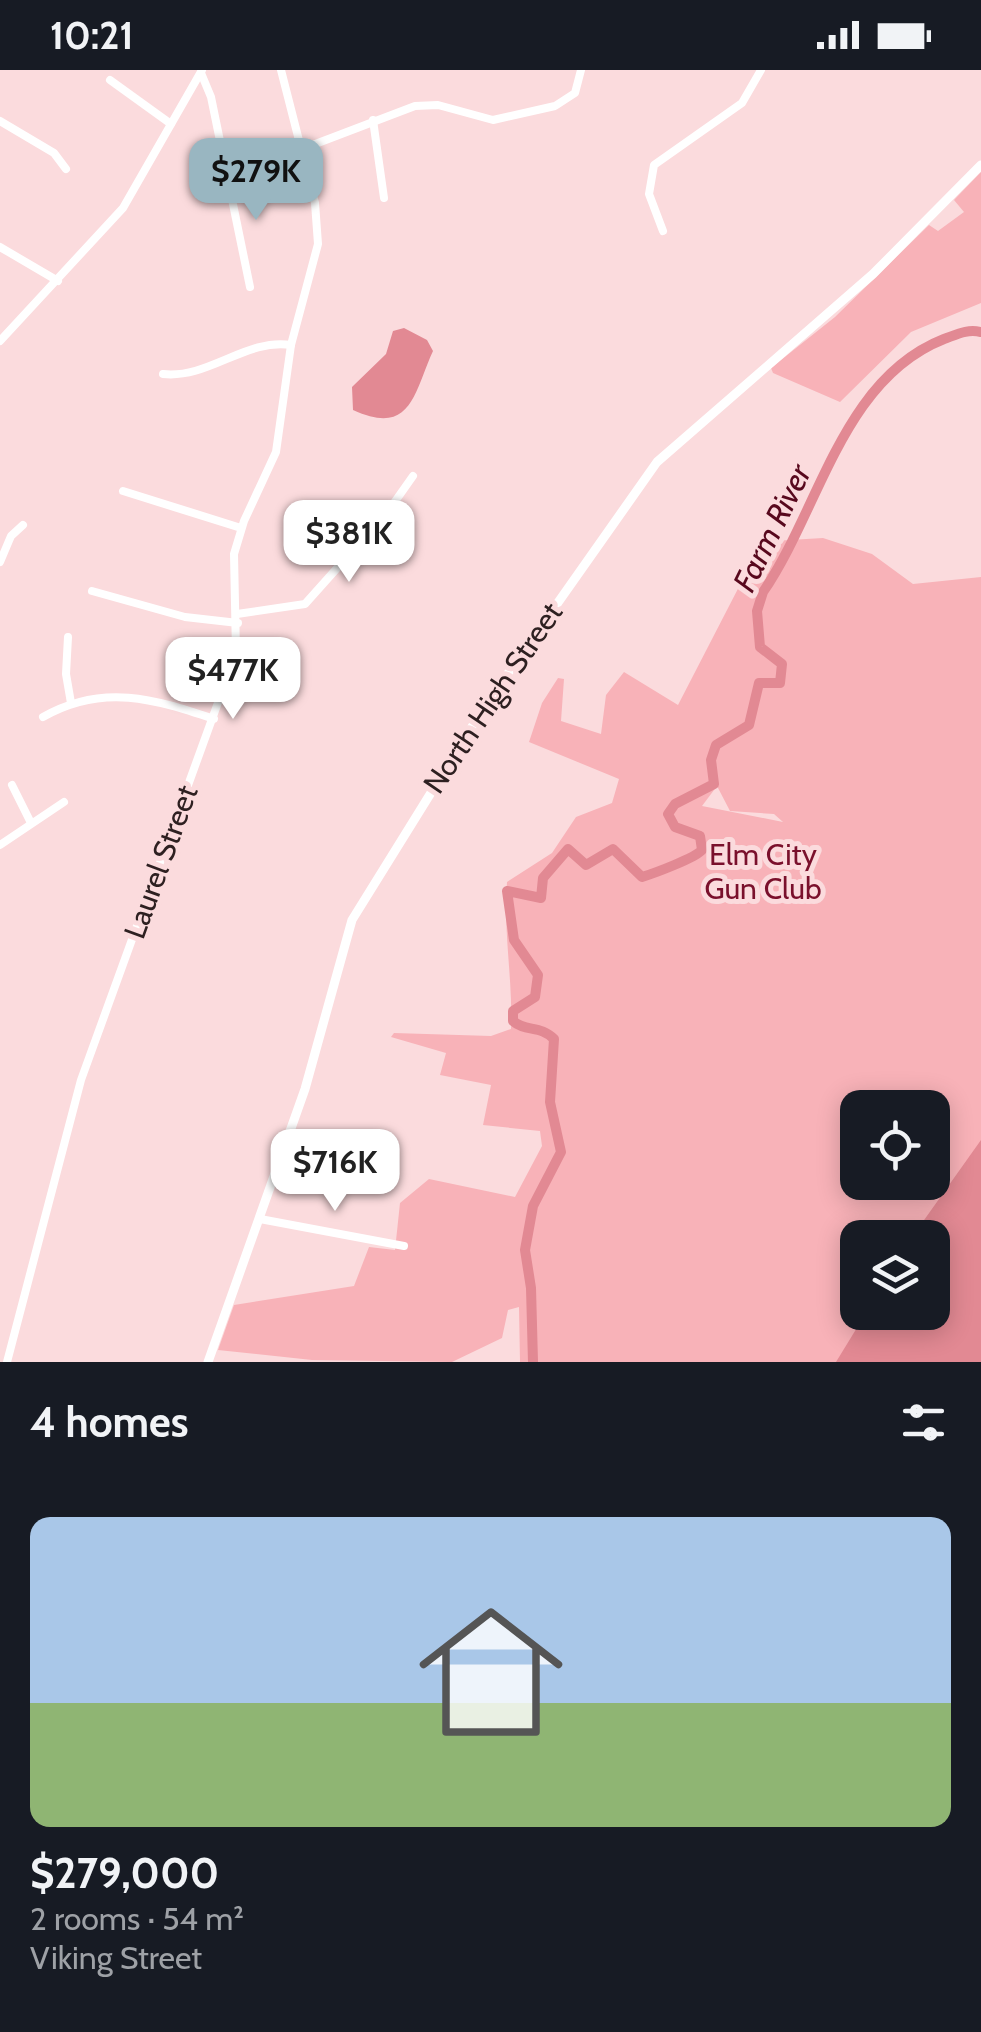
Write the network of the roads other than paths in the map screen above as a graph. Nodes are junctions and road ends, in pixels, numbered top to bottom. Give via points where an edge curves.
1 (282, 70) edge
2 (581, 70) edge
3 (761, 70) edge
4 (202, 71) edge
5 (110, 80) dead end
6 (373, 120) junction
7 (172, 124) junction
8 (3, 127) edge
9 (301, 148) junction
10 (226, 165) junction
11 (981, 165) edge
12 (66, 169) dead end
13 (384, 198) dead end
14 (662, 231) dead end
15 (0, 247) edge
16 (58, 280) junction
17 (250, 287) dead end
18 (0, 341) edge
19 (291, 346) junction
20 (163, 374) dead end
21 (413, 476) dead end
22 (122, 491) dead end
23 (23, 524) dead end
24 (241, 528) junction
25 (0, 562) edge
26 (92, 592) dead end
27 (238, 618) junction
28 (68, 636) dead end
29 (72, 703) junction
30 (44, 717) dead end
31 (214, 719) junction
32 (12, 785) dead end
33 (64, 802) dead end
34 (31, 823) junction
35 (0, 845) edge
36 (260, 1218) junction
37 (404, 1246) dead end
38 (7, 1362) edge
39 (208, 1362) edge

1 - 9 street, Laurel Street
2 - 6 street via 572,96 555,106 481,120 427,105
3 - 14 street via 742,103 654,165 648,194
4 - 7 street
4 - 10 street
5 - 7 street
6 - 9 street
6 - 13 street
7 - 16 street via 128,202
8 - 12 street via 54,152
9 - 10 street
9 - 19 street, Laurel Street via 318,238
10 - 17 street
11 - 36 main road, North High Street via 872,274 656,462 503,679 352,920 316,1056
15 - 16 street
16 - 18 street
19 - 20 street via 264,344 195,371
19 - 24 street, Laurel Street via 276,452
21 - 27 street via 305,604
22 - 24 street
23 - 25 street
24 - 27 street, Laurel Street via 234,564
26 - 27 street via 185,617
27 - 31 street, Laurel Street via 234,666
28 - 29 street
29 - 30 street
29 - 31 street via 140,696
31 - 38 street, Laurel Street via 80,1080
32 - 34 street
33 - 34 street
34 - 35 street
36 - 37 street
36 - 39 main road, North High Street

